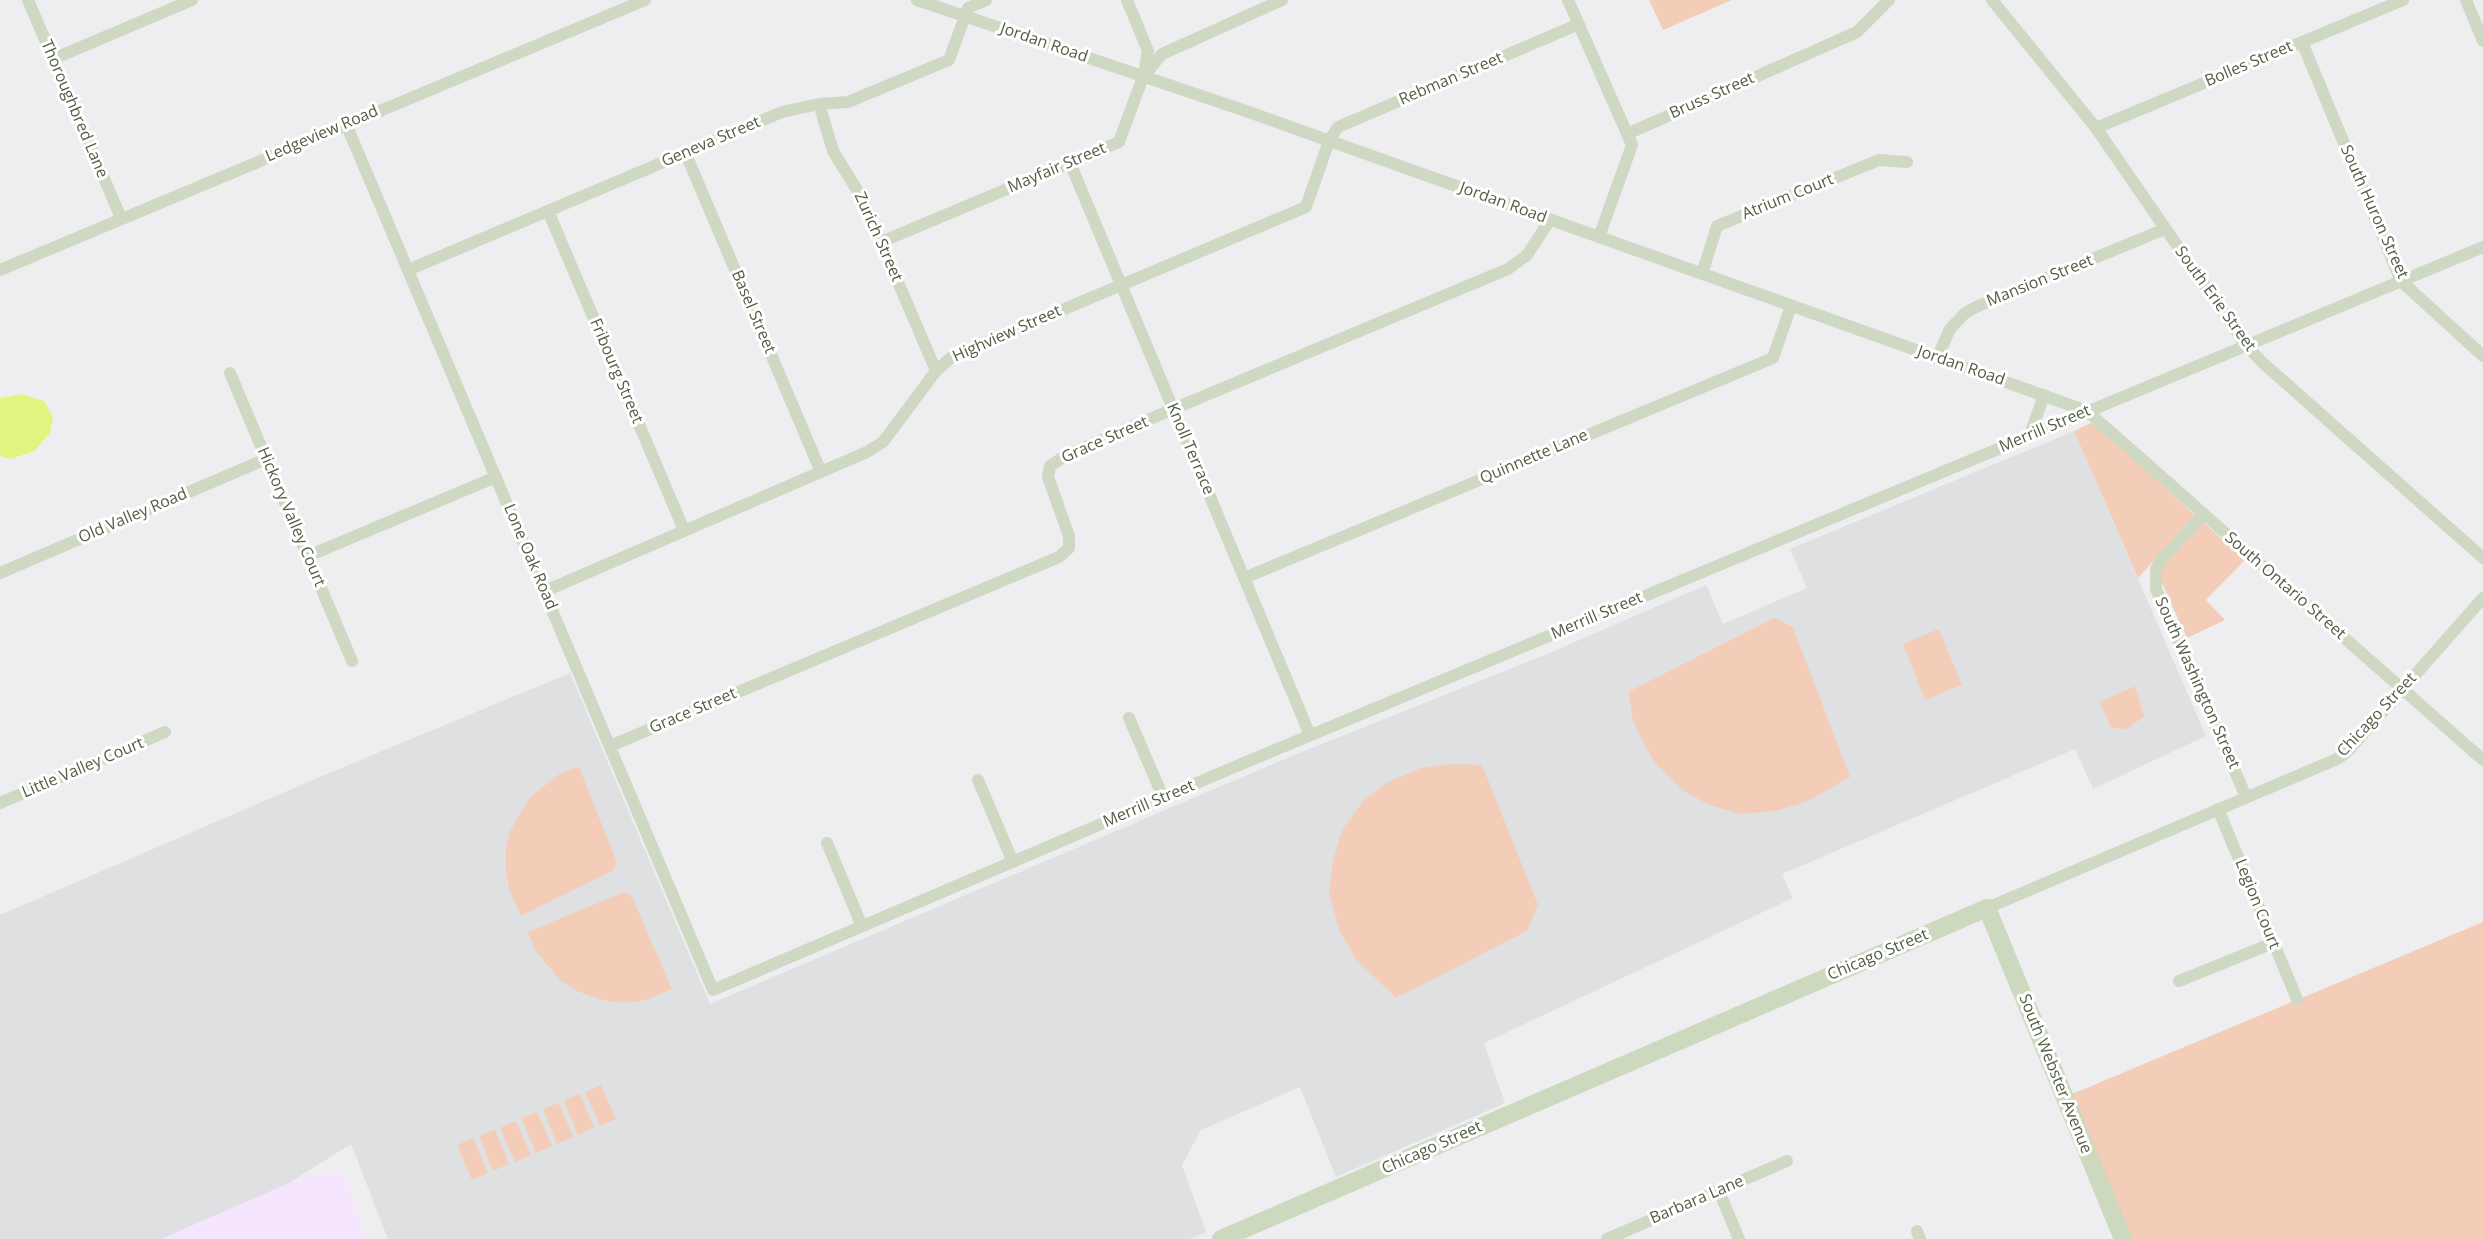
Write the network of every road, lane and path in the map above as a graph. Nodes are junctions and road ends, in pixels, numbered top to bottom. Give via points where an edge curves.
1 (28, 0) edge
2 (192, 0) edge
3 (645, 0) edge
4 (917, 0) edge
5 (986, 0) edge
6 (1127, 0) edge
7 (1568, 0) edge
8 (1889, 0) edge
9 (2403, 0) edge
10 (2466, 0) edge
11 (1277, 1) edge
12 (1995, 1) edge
13 (964, 16) junction
14 (1579, 24) junction
15 (2483, 41) edge
16 (2302, 42) junction
17 (53, 59) junction
18 (1143, 76) junction
19 (819, 104) junction
20 (346, 124) junction
21 (2096, 128) junction
22 (1627, 134) junction
23 (1329, 141) junction
24 (685, 152) junction
25 (1907, 162) dead end
26 (1070, 163) junction
27 (548, 211) junction
28 (121, 218) junction
29 (1550, 220) junction
30 (2165, 229) junction
31 (1599, 237) junction
32 (881, 242) junction
33 (2483, 247) edge
34 (0, 270) edge
35 (408, 270) junction
36 (1702, 274) junction
37 (2401, 281) junction
38 (1121, 285) junction
39 (1791, 306) junction
40 (2246, 345) junction
41 (2483, 356) edge
42 (1937, 358) junction
43 (936, 371) junction
44 (230, 373) dead end
45 (2044, 395) junction
46 (1173, 409) junction
47 (2087, 411) junction
48 (2030, 435) junction
49 (266, 459) junction
50 (821, 472) junction
51 (496, 477) junction
52 (2204, 514) junction
53 (684, 530) junction
54 (308, 556) junction
55 (2483, 558) edge
56 (0, 573) edge
57 (1244, 578) junction
58 (544, 591) junction
59 (2483, 598) edge
60 (352, 661) dead end
61 (2402, 689) junction
62 (1129, 718) dead end
63 (165, 732) dead end
64 (1310, 735) junction
65 (610, 746) junction
66 (2483, 760) edge
67 (978, 780) dead end
68 (1163, 797) junction
69 (2246, 797) junction
70 (0, 804) edge
71 (2218, 809) junction
72 (827, 843) dead end
73 (1013, 862) junction
74 (1987, 908) junction
75 (862, 926) junction
76 (2273, 943) junction
77 (2179, 981) dead end
78 (713, 990) joint
79 (2296, 999) dead end
80 (1787, 1161) dead end
81 (1719, 1191) junction
82 (1221, 1239) edge
83 (1607, 1239) edge
84 (1739, 1239) edge
85 (2123, 1239) edge

1 - 17 street, Thoroughbred Lane
2 - 17 street
3 - 20 street, Ledgeview Road
4 - 13 street, Jordan Road
5 - 13 street via 968,8
6 - 18 street via 1148,51
7 - 14 street
8 - 22 street, Bruss Street via 1857,32
9 - 16 street, Bolles Street
10 - 15 street
11 - 18 street, Mayfair Street via 1162,54
12 - 21 street, South Erie Street
13 - 18 street, Jordan Road
13 - 19 street, Geneva Street via 949,60 848,102
14 - 22 street
14 - 23 street, Rebman Street via 1338,127
16 - 21 street, Bolles Street
16 - 37 street, South Huron Street
17 - 28 street, Thoroughbred Lane
18 - 23 street, Jordan Road
18 - 26 street, Mayfair Street via 1119,142
19 - 24 street, Geneva Street via 782,112
19 - 32 street, Zurich Street via 833,151 862,198
20 - 28 street, Ledgeview Road
20 - 35 street, Lone Oak Road
21 - 30 street, South Erie Street
22 - 31 street via 1632,145
23 - 29 street, Jordan Road
23 - 38 street, Highview Street via 1306,207
24 - 27 street, Geneva Street
24 - 50 street, Basel Street
25 - 36 street, Atrium Court via 1880,160 1716,226
26 - 32 street, Mayfair Street
26 - 38 street, Knoll Terrace
27 - 35 street, Geneva Street
27 - 53 street, Fribourg Street
28 - 34 street, Ledgeview Road
29 - 31 street, Jordan Road
29 - 46 street, Grace Street via 1527,255 1508,269
30 - 40 street, South Erie Street
30 - 42 street, Mansion Street via 1976,307 1950,329
31 - 36 street, Jordan Road
32 - 43 street, Zurich Street
33 - 37 street, Merrill Street
35 - 51 street, Lone Oak Road
36 - 39 street, Jordan Road
37 - 40 street, Merrill Street
37 - 41 street, South Huron Street
38 - 43 street, Highview Street via 953,356
38 - 46 street, Knoll Terrace
39 - 42 street, Jordan Road
39 - 57 street, Quinnette Lane via 1773,358
40 - 47 street, Merrill Street
40 - 55 street, South Erie Street
42 - 45 street, Jordan Road
43 - 50 street, Highview Street via 882,441 867,452
44 - 49 street, Hickory Valley Court
45 - 47 street, Jordan Road
45 - 48 street
46 - 57 street, Knoll Terrace
46 - 65 street, Grace Street via 1050,466 1048,477 1069,536 1069,548 1059,556
47 - 48 street, Merrill Street
47 - 52 street, South Ontario Street
48 - 64 street, Merrill Street
49 - 54 street, Hickory Valley Court
49 - 56 street, Old Valley Road
50 - 53 street, Highview Street
51 - 54 street
51 - 58 street, Lone Oak Road
52 - 61 street, South Ontario Street
52 - 69 street, South Washington Street via 2160,561 2156,589
53 - 58 street, Highview Street
54 - 60 street, Hickory Valley Court
57 - 64 street, Knoll Terrace
58 - 65 street, Lone Oak Road
59 - 61 street, Chicago Street
61 - 66 street, South Ontario Street
61 - 69 street, Chicago Street via 2337,759
62 - 68 street
63 - 70 street, Little Valley Court
64 - 68 street, Merrill Street
65 - 78 street, Lone Oak Road
67 - 73 street
68 - 73 street, Merrill Street
69 - 71 street, Chicago Street
71 - 74 street, Chicago Street
71 - 76 street, Legion Court
72 - 75 street
73 - 75 street, Merrill Street
74 - 82 street, Chicago Street
74 - 85 street, South Webster Avenue
75 - 78 street, Merrill Street
76 - 77 street
76 - 79 street, Legion Court
80 - 81 street, Barbara Lane
81 - 83 street, Barbara Lane
81 - 84 street

